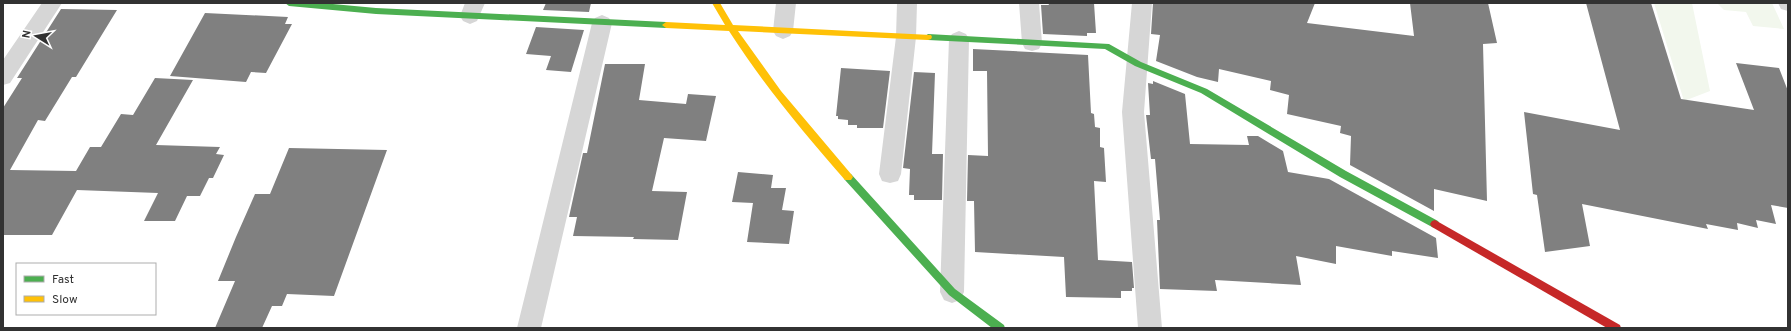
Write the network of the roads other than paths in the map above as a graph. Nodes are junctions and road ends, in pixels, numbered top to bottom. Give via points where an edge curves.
1 (52, 3) edge
2 (289, 3) edge
3 (716, 3) edge
4 (786, 3) edge
5 (907, 3) edge
6 (1029, 3) edge
7 (1142, 3) edge
8 (472, 9) edge
9 (602, 23) junction
10 (731, 29) junction
11 (783, 31) junction
12 (906, 37) junction
13 (959, 39) junction
14 (1032, 43) junction
15 (1138, 64) junction
16 (3, 77) edge
17 (890, 174) dead end
18 (952, 292) junction
19 (529, 328) edge
20 (1000, 328) edge
21 (1150, 328) edge
22 (1616, 328) edge

1 - 16 street
2 - 8 street via 376,11
3 - 10 street
4 - 11 street
5 - 12 street
6 - 14 street
7 - 15 street
8 - 9 street
9 - 10 street
9 - 19 street
10 - 11 street
10 - 18 street via 805,129
11 - 12 street
12 - 13 street
12 - 17 street
13 - 14 street
13 - 18 street
14 - 15 street via 1106,46
15 - 21 street via 1133,112
15 - 22 street via 1204,91 1343,174 1473,245
18 - 20 street

